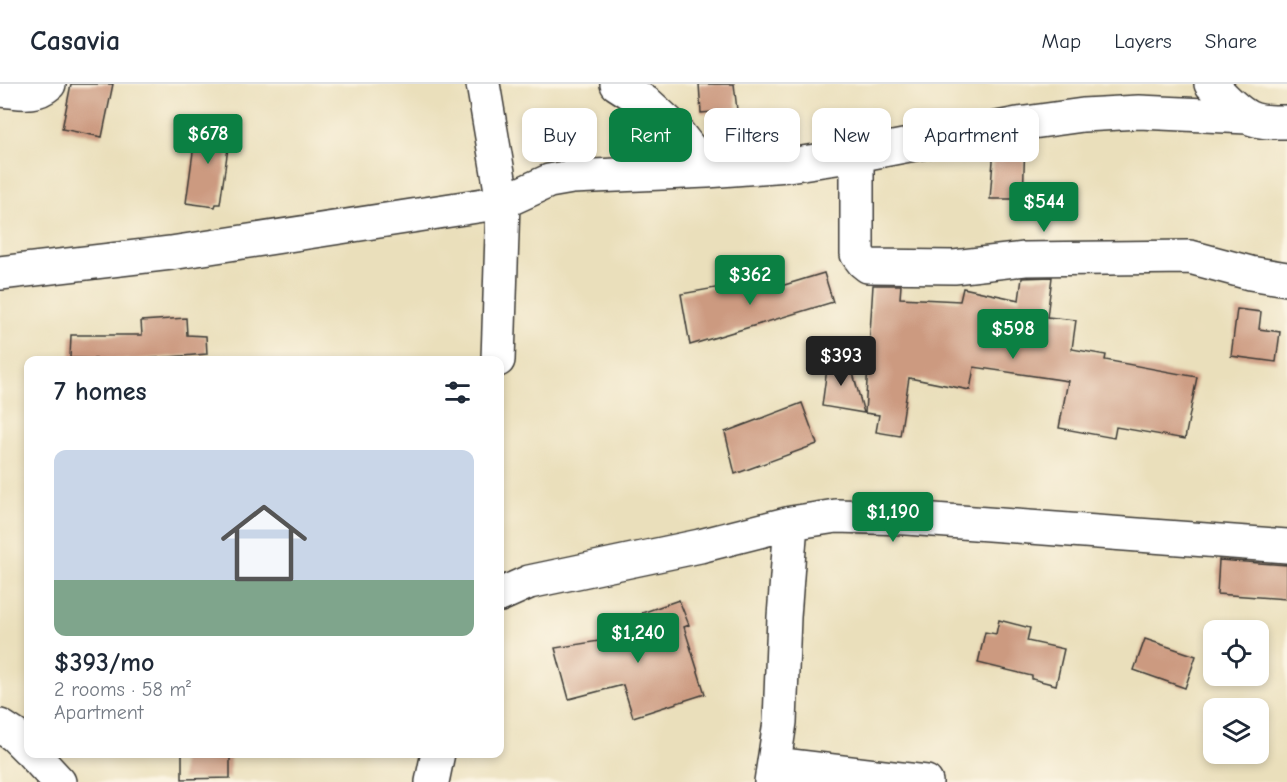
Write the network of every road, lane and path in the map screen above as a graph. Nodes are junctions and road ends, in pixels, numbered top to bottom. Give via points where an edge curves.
1 (49, 84) edge
2 (483, 84) edge
3 (617, 84) edge
4 (1211, 84) edge
5 (0, 90) edge
6 (1248, 117) junction
7 (1287, 122) edge
8 (891, 148) edge
9 (812, 162) edge
10 (857, 162) edge
11 (706, 171) junction
12 (503, 202) junction
13 (0, 273) edge
14 (1287, 279) edge
15 (498, 356) edge
16 (790, 523) junction
17 (1287, 546) edge
18 (504, 593) edge
19 (0, 726) edge
20 (24, 745) edge
21 (36, 758) edge
22 (437, 758) edge
23 (772, 773) edge
24 (58, 782) edge
25 (432, 782) edge
26 (926, 782) edge

1 - 5 street via 31,93
2 - 12 street
3 - 11 street via 672,126
4 - 6 street
6 - 7 street
6 - 8 street via 1139,112 1083,115
9 - 11 street
10 - 14 street via 856,247 868,266 954,267 1025,259 1190,257
11 - 12 street via 572,177 549,181
12 - 13 street via 171,253
12 - 15 street
16 - 17 street via 836,516 907,518
16 - 18 street via 529,582
16 - 23 street via 780,722
19 - 20 street
21 - 24 street
22 - 25 street
23 - 26 street

